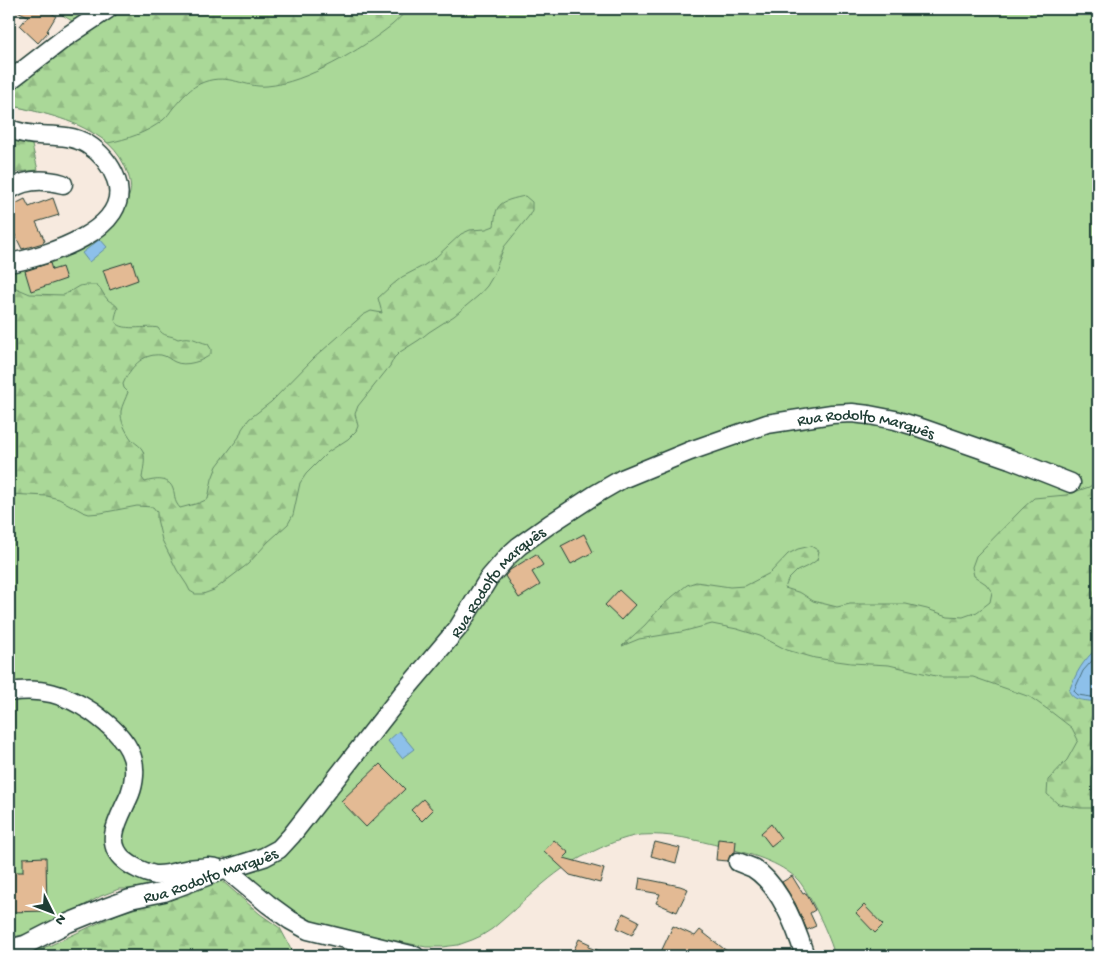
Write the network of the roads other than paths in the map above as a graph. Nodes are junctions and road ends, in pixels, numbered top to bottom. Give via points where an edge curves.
1 (108, 9) edge
2 (9, 81) edge
3 (9, 129) edge
4 (63, 184) dead end
5 (9, 190) edge
6 (9, 263) edge
7 (1071, 484) dead end
8 (9, 692) edge
9 (738, 862) dead end
10 (226, 869) junction
11 (9, 949) edge
12 (415, 956) edge
13 (805, 956) edge

1 - 2 street
3 - 6 street via 86,143 111,168 119,187 116,207 100,227 46,254
4 - 5 street via 42,180
7 - 10 street, Rua Rodolfo Marquês via 921,428 852,413 767,424 622,479 550,524 508,556 489,578 458,628 291,836 272,854
8 - 10 street via 27,690 60,695 93,713 122,739 132,757 134,770 130,793 116,826 114,848 129,865 156,875 208,867
9 - 13 street via 755,870 772,887
10 - 11 street, Rua Rodolfo Marquês via 164,892 105,908 25,945
10 - 12 street via 268,904 308,930

